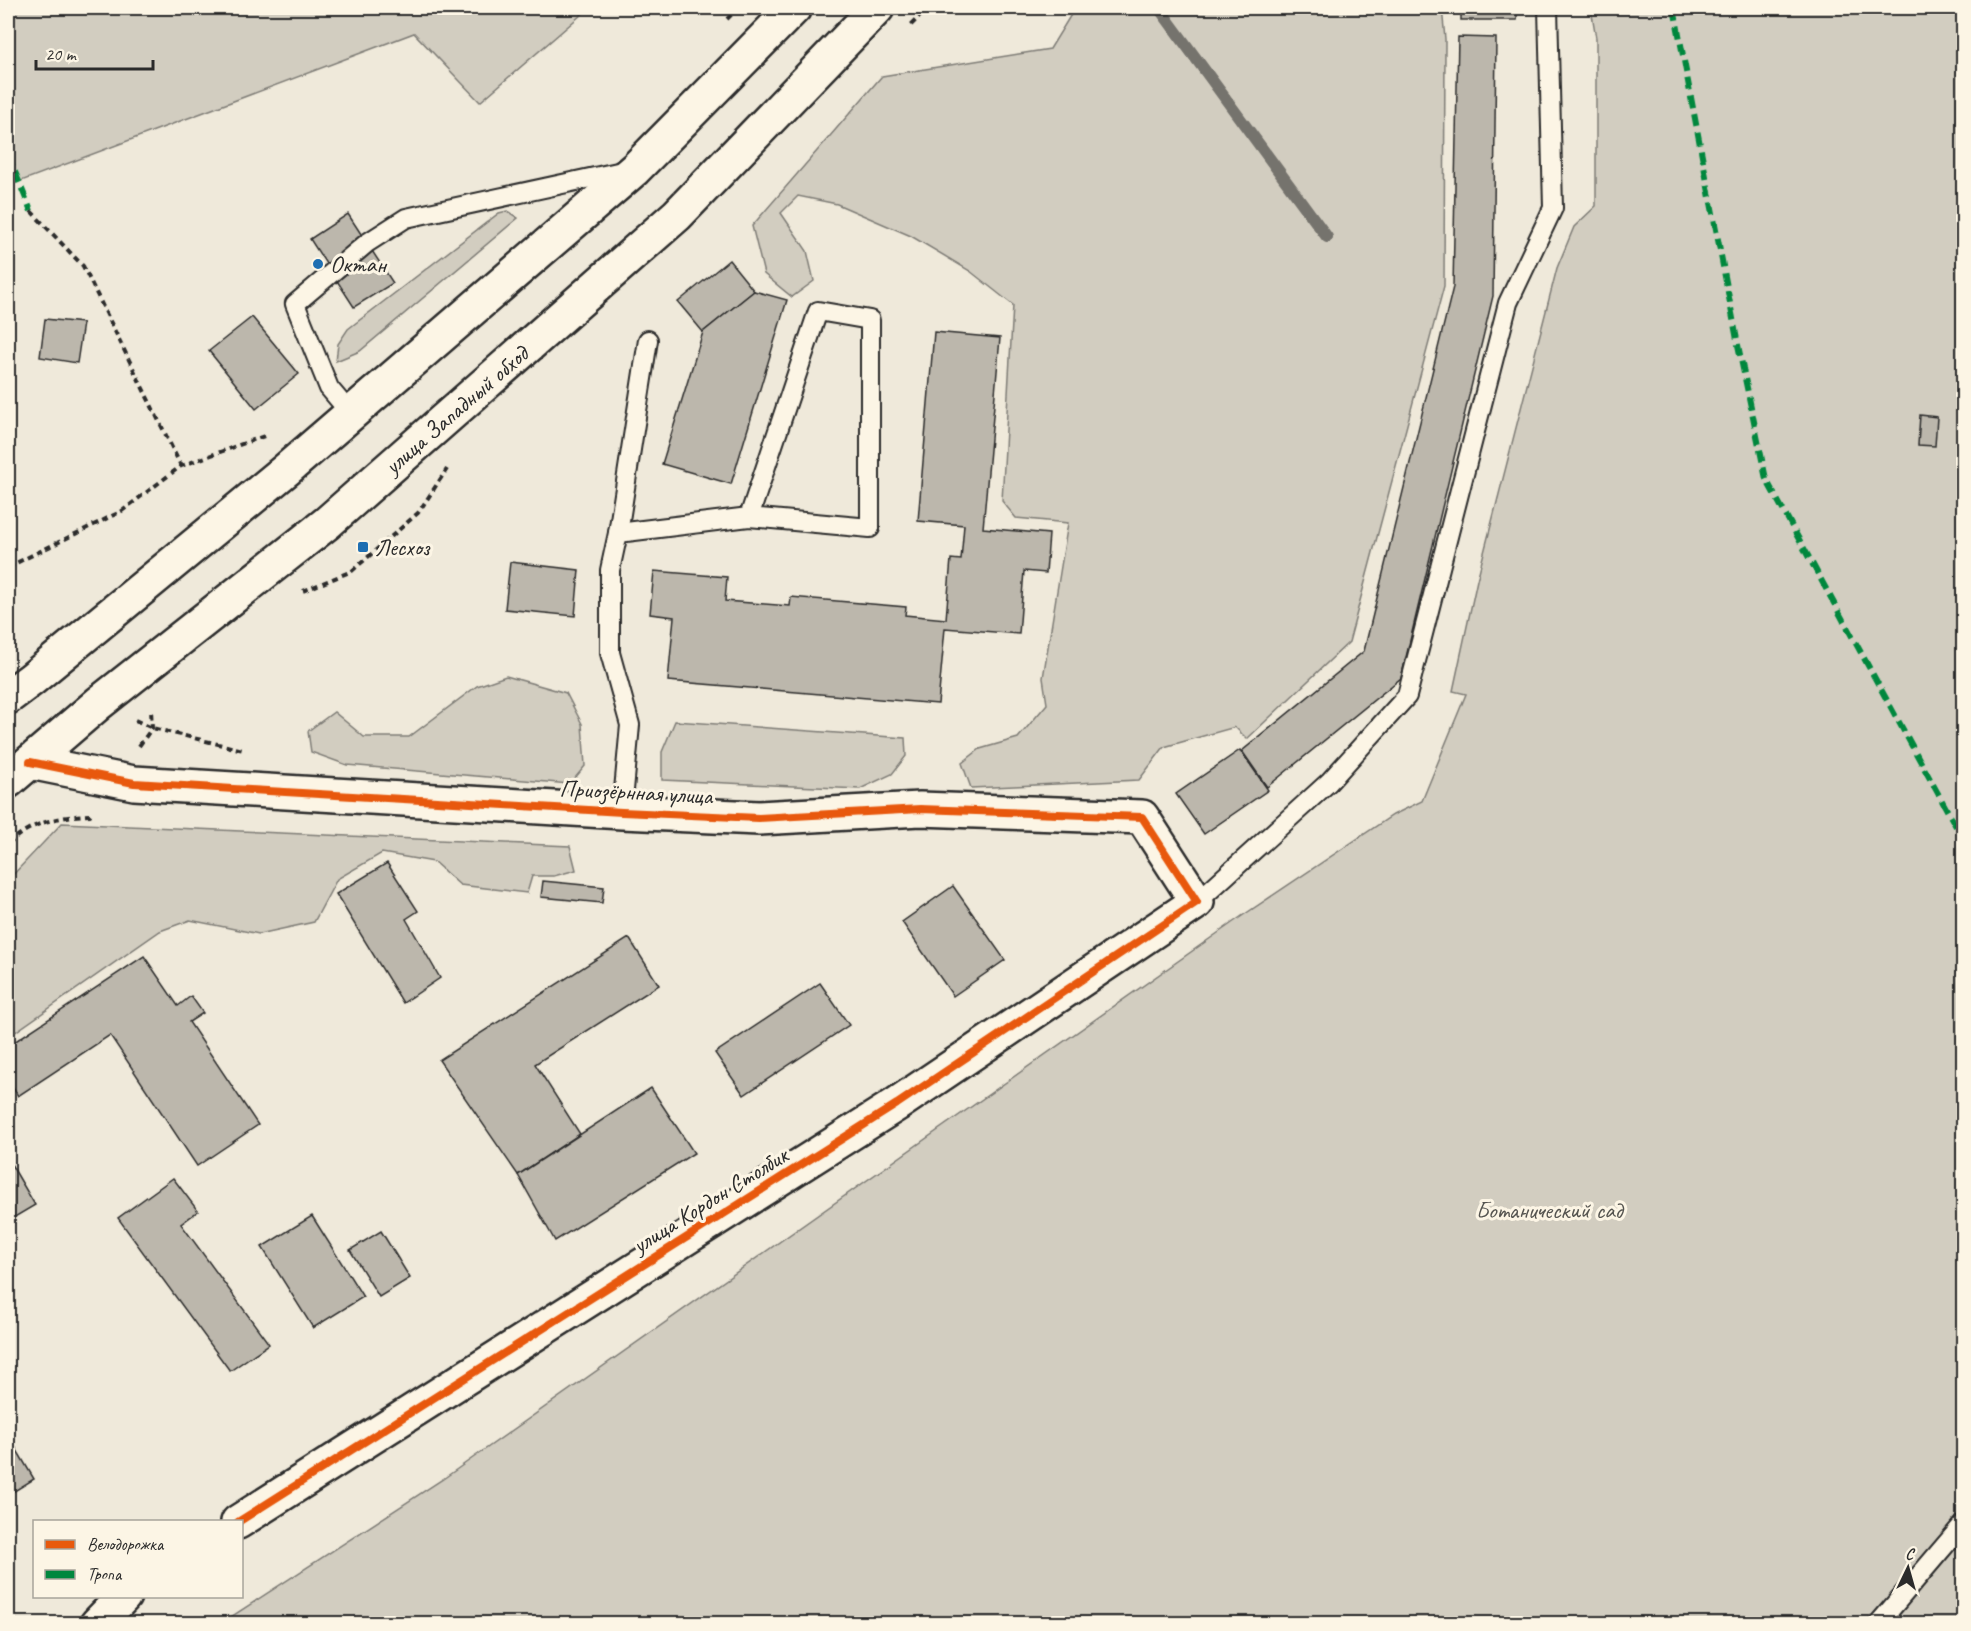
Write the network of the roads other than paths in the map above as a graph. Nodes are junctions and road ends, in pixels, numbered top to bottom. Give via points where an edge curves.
1 (794, 8) edge
2 (877, 8) edge
3 (1548, 8) edge
4 (635, 169) junction
5 (648, 340) dead end
6 (351, 414) junction
7 (749, 517) junction
8 (618, 533) junction
9 (8, 697) edge
10 (15, 768) edge
11 (622, 812) junction
12 (1197, 902) junction
13 (240, 1520) edge
14 (1964, 1523) edge
15 (122, 1598) edge
16 (97, 1623) edge
17 (1878, 1623) edge

1 - 4 street
2 - 10 street, улица Западный обход via 668,222 327,524
3 - 12 lane via 1553,208 1508,303 1407,696 1329,783
4 - 6 street
4 - 6 lane via 406,218 331,272 295,304 329,388
5 - 8 lane
6 - 9 street
7 - 7 lane via 870,528 870,320 818,311
7 - 8 lane
8 - 11 lane via 610,570 610,654 630,725
10 - 11 street, Приозёрнная улица via 134,783
11 - 12 street, Приозёрнная улица via 759,818 920,809 1142,817
12 - 13 street, улица Кордон Столбик via 897,1104
14 - 17 lane
15 - 16 street

